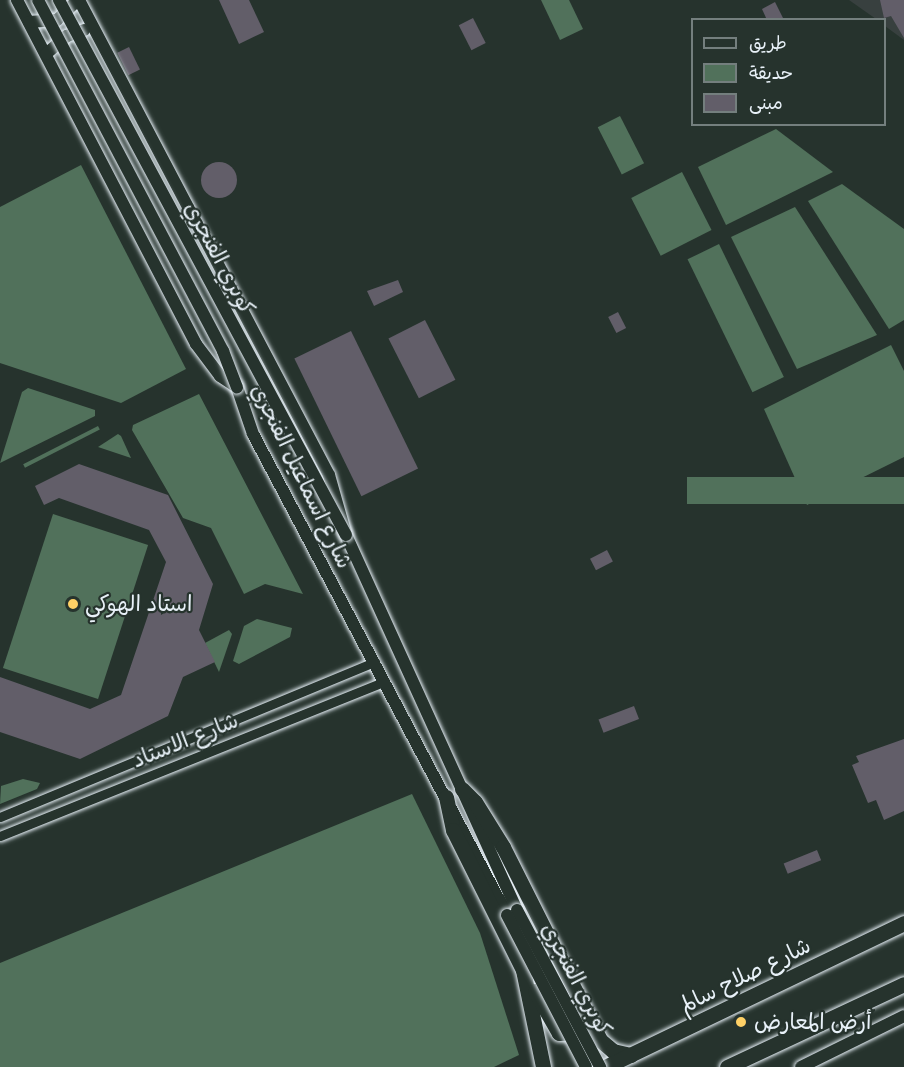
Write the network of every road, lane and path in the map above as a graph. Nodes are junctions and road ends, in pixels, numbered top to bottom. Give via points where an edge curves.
1 (17, 0) edge
2 (38, 0) edge
3 (59, 0) edge
4 (79, 0) edge
5 (29, 22) junction
6 (94, 30) junction
7 (46, 54) junction
8 (237, 387) junction
9 (346, 535) junction
10 (375, 663) junction
11 (385, 681) junction
12 (462, 789) junction
13 (446, 797) junction
14 (0, 817) edge
15 (0, 836) edge
16 (512, 913) junction
17 (904, 923) edge
18 (523, 970) junction
19 (904, 984) edge
20 (904, 1016) edge
21 (588, 1017) junction
22 (631, 1055) junction
23 (543, 1067) edge
24 (586, 1067) edge
25 (600, 1067) edge
26 (605, 1067) edge
27 (727, 1067) edge
28 (801, 1067) edge

1 - 5 main road, شارع اسماعيل الفنجري
2 - 8 main road, كوبري الفنجري, bridge via 224,351
3 - 9 main road, كوبري الفنجري, bridge
4 - 5 main road via 57,20
4 - 6 main road, شارع اسماعيل الفنجري
5 - 7 main road, شارع اسماعيل الفنجري
6 - 7 main road via 67,36
6 - 9 main road, شارع اسماعيل الفنجري via 204,229 329,475
7 - 8 main road, شارع اسماعيل الفنجري via 196,344 220,376
8 - 10 main road, شارع اسماعيل الفنجري via 254,434
9 - 12 main road, شارع اسماعيل الفنجري
10 - 11 main road, شارع اسماعيل الفنجري
10 - 14 street, شارع الاستاد
11 - 13 main road, شارع اسماعيل الفنجري
11 - 15 street, شارع الاستاد
12 - 16 main road, شارع اسماعيل الفنجري
12 - 21 highway via 502,847
13 - 16 main road, شارع اسماعيل الفنجري
13 - 18 highway via 453,830
16 - 24 main road, كوبري الفنجري, bridge
16 - 25 main road, كوبري الفنجري, bridge
17 - 22 highway, شارع صلاح سالم
18 - 21 highway via 559,1033 578,1034 586,1029
18 - 23 highway
19 - 27 highway
20 - 28 main road
21 - 22 highway via 606,1046
22 - 26 highway, شارع صلاح سالم

